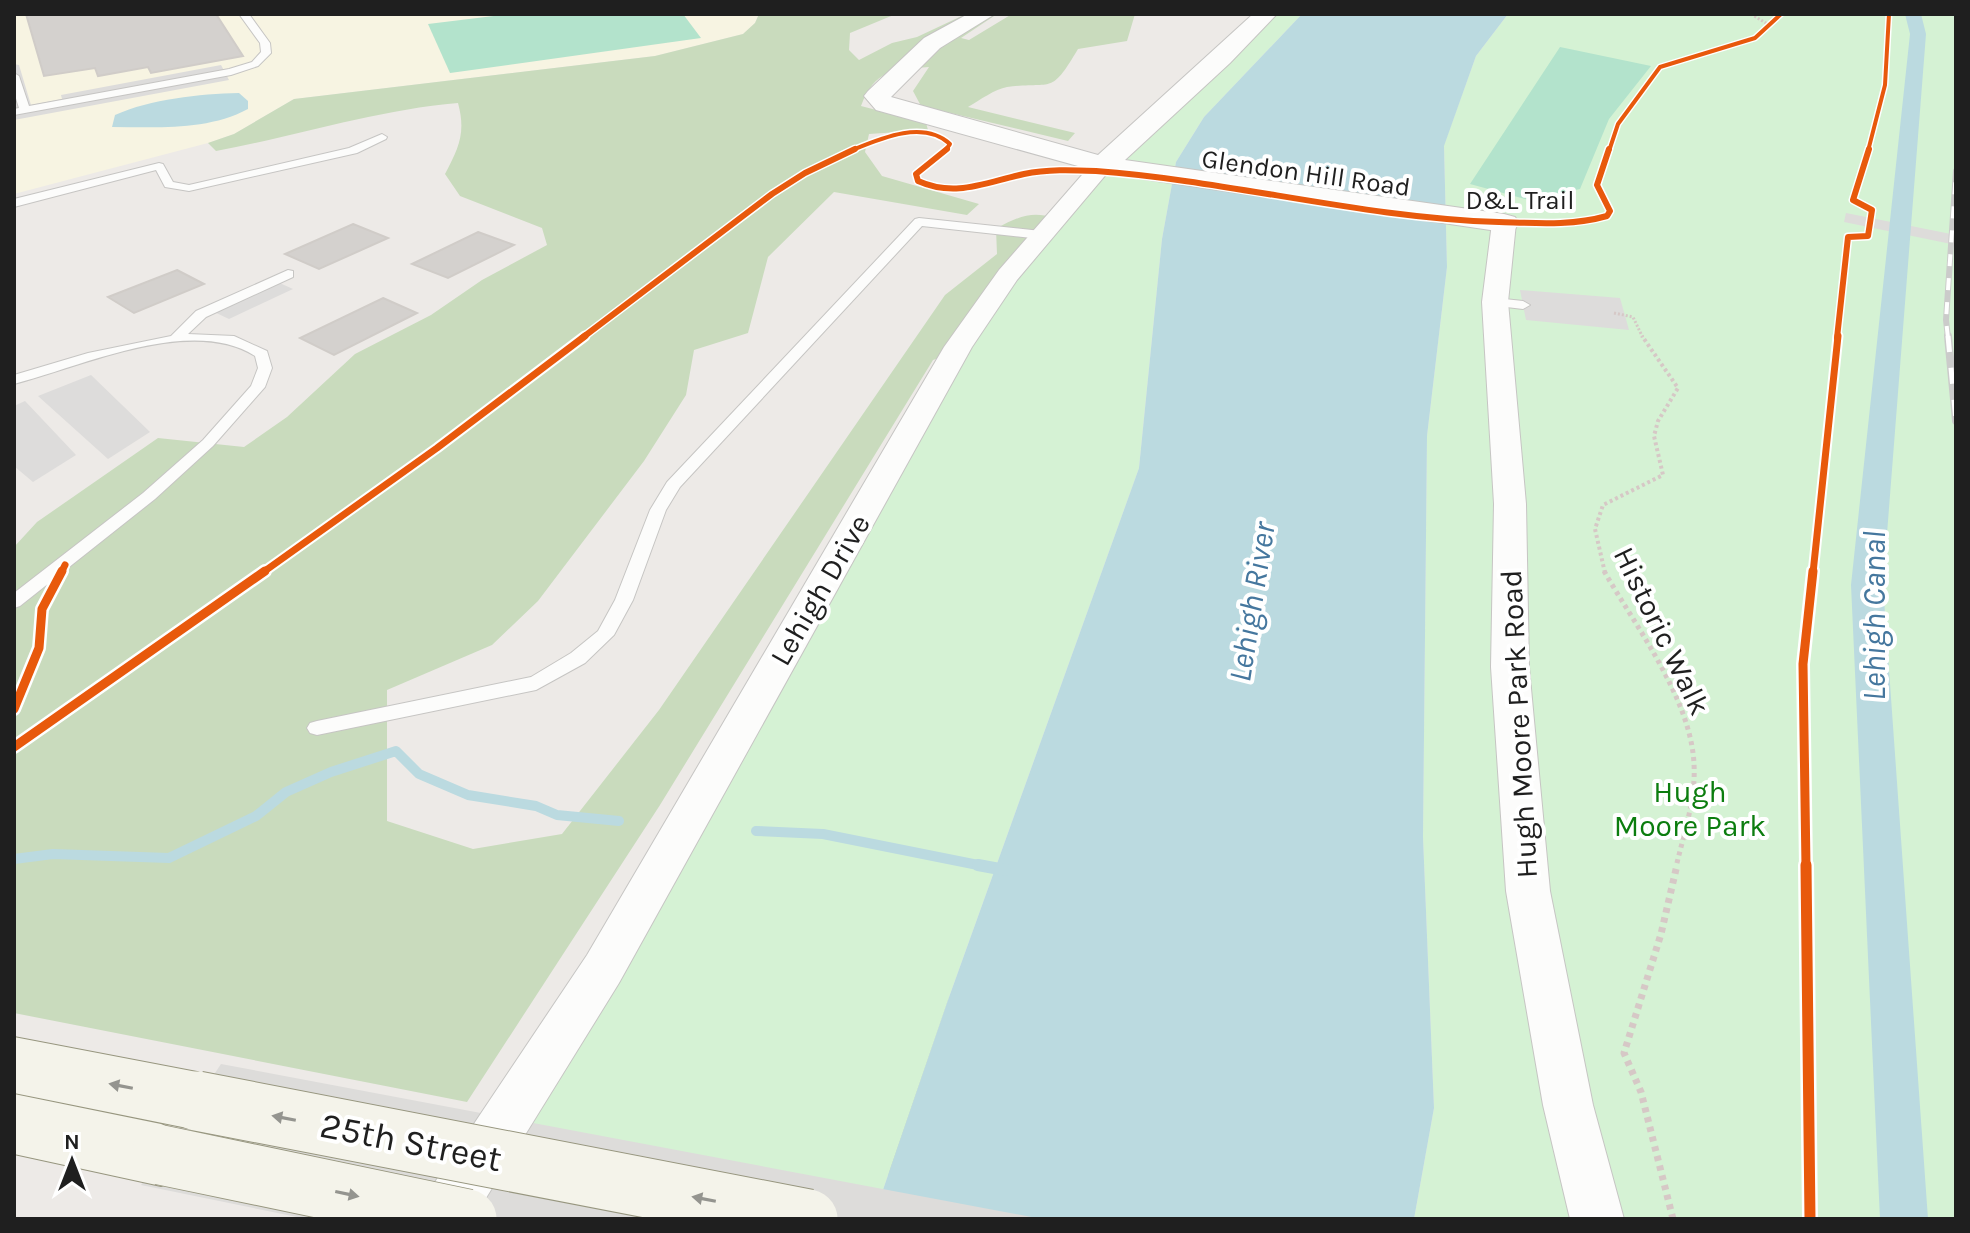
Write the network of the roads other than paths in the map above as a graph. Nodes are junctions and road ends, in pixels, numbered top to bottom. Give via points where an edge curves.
1 (244, 14) edge
2 (984, 14) edge
3 (1266, 14) edge
4 (14, 76) edge
5 (19, 111) edge
6 (382, 137) dead end
7 (1118, 167) junction
8 (14, 203) edge
9 (1487, 220) joint
10 (1041, 235) junction
11 (288, 274) dead end
12 (175, 339) junction
13 (14, 380) edge
14 (14, 602) edge
15 (317, 728) dead end
16 (14, 1065) edge
17 (14, 1124) edge
18 (442, 1219) edge
19 (467, 1219) edge
20 (808, 1219) edge
21 (1597, 1219) edge

1 - 5 lane via 265,43 266,53 255,64
2 - 7 street, Glendon Hill Road via 932,43 878,99
3 - 7 street, Lehigh Drive
4 - 5 lane
6 - 8 lane via 353,151 189,188 169,185 159,166
7 - 9 street, Glendon Hill Road
7 - 10 street, Lehigh Drive
9 - 21 street, Hugh Moore Park Road via 1509,303 1510,667 1528,891 1568,1105
10 - 15 lane via 919,222 673,485 612,623 578,658 536,683
10 - 18 street, Lehigh Drive via 958,347 603,969
11 - 12 lane via 201,314
12 - 13 lane
12 - 14 lane via 249,345 262,354 265,368 258,387 208,443 149,496
20 -> 16 main road, 25th Street, bridge
17 -> 19 main road, 25th Street, bridge

